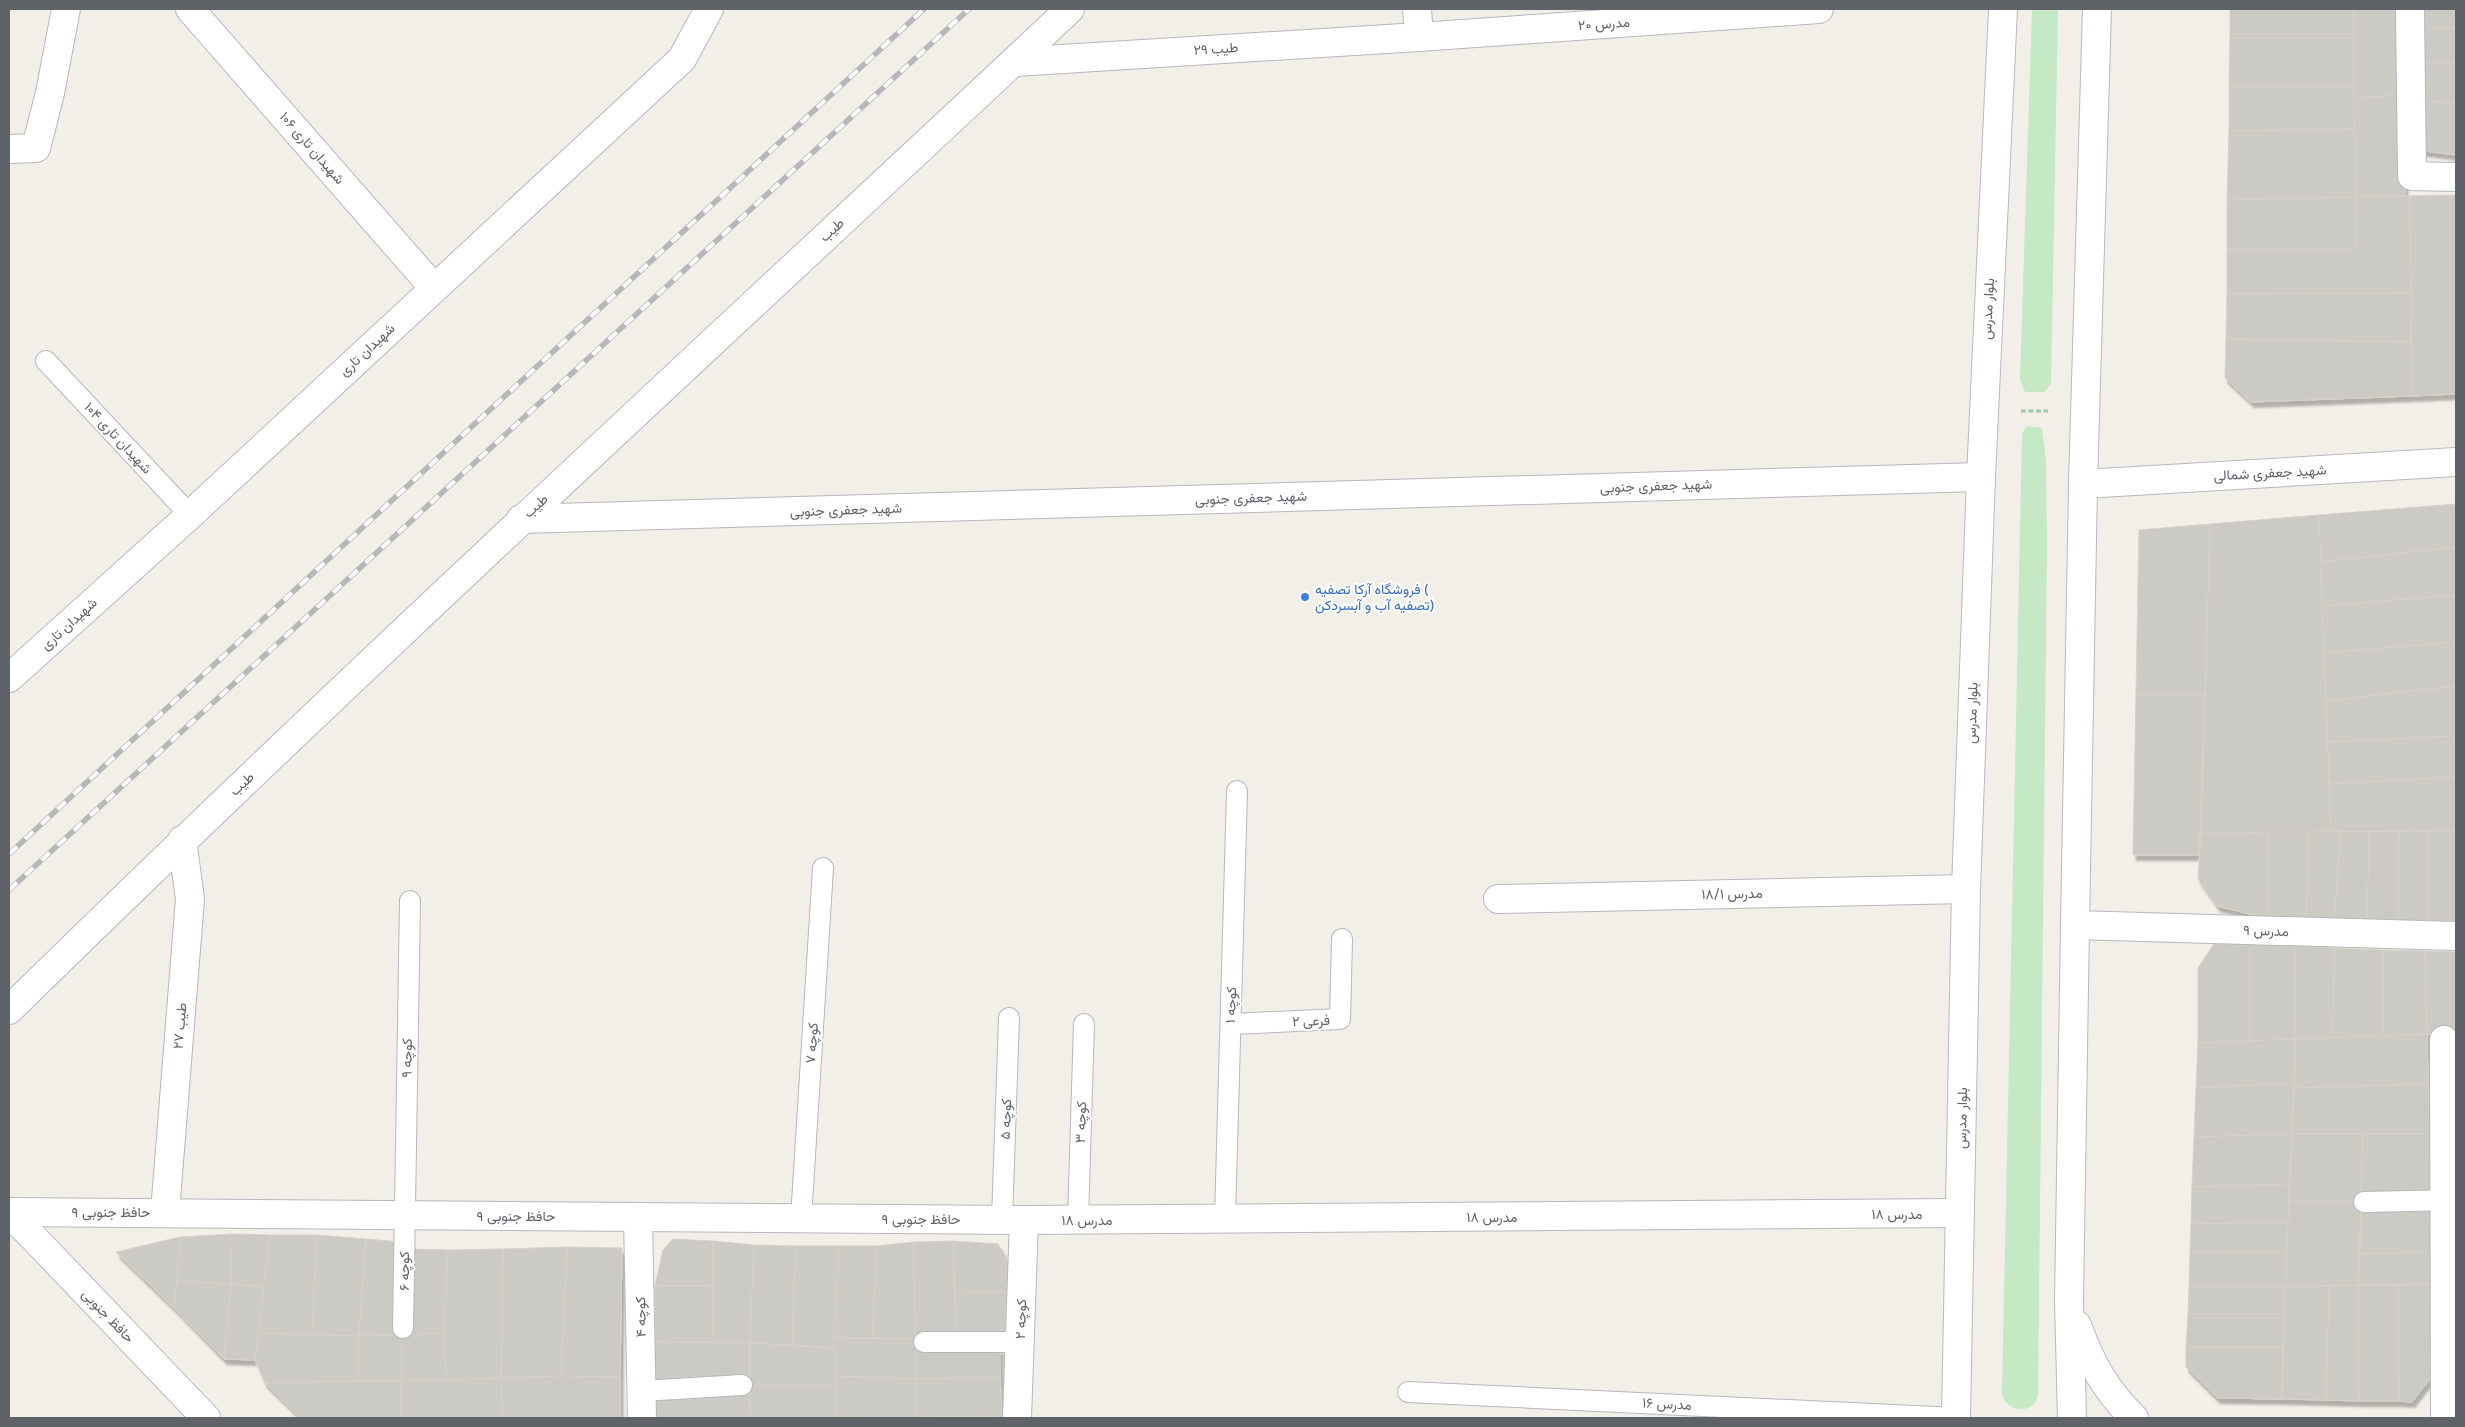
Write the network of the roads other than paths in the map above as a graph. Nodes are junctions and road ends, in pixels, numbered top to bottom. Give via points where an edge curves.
1 (66, 9) edge
2 (190, 9) edge
3 (709, 9) edge
4 (1070, 9) edge
5 (1417, 9) edge
6 (1819, 9) edge
7 (2003, 9) edge
8 (2097, 9) edge
9 (2410, 9) edge
10 (1419, 37) junction
11 (1014, 62) junction
12 (9, 149) edge
13 (2456, 177) edge
14 (434, 288) junction
15 (46, 361) dead end
16 (2456, 462) edge
17 (1980, 477) junction
18 (2083, 484) junction
19 (190, 515) junction
20 (521, 519) junction
21 (9, 678) edge
22 (1238, 791) dead end
23 (182, 840) junction
24 (823, 868) dead end
25 (1966, 889) junction
26 (1498, 899) dead end
27 (410, 901) dead end
28 (2075, 925) junction
29 (2456, 936) edge
30 (1342, 939) dead end
31 (9, 1010) edge
32 (1009, 1018) dead end
33 (1084, 1024) dead end
34 (1231, 1024) junction
35 (2444, 1040) dead end
36 (2450, 1092) edge
37 (2450, 1200) edge
38 (2364, 1202) dead end
39 (164, 1212) junction
40 (9, 1213) edge
41 (1960, 1213) junction
42 (404, 1215) junction
43 (638, 1217) junction
44 (802, 1218) junction
45 (1225, 1218) junction
46 (1013, 1220) junction
47 (1078, 1220) junction
48 (2069, 1300) junction
49 (403, 1328) dead end
50 (924, 1342) dead end
51 (1020, 1342) junction
52 (742, 1385) dead end
53 (642, 1391) junction
54 (1408, 1392) dead end
55 (206, 1418) edge
56 (642, 1418) edge
57 (1018, 1418) edge
58 (1956, 1418) edge
59 (2072, 1418) edge
60 (2134, 1418) edge
61 (2444, 1418) edge

1 - 12 street via 36,148
2 - 14 street, شهیدان تاری ۱۰۶
3 - 14 street, شهیدان تاری via 682,59
4 - 11 street, طیب
5 - 10 street
6 - 10 street, مدرس ۲۰
7 - 17 street, بلوار مدرس
8 - 18 street
9 - 13 street via 2412,176
10 - 11 street, طیب ۲۹
11 - 20 street, طیب
14 - 19 street, شهیدان تاری
15 - 19 lane, شهیدان تاری ۱۰۴
16 - 18 street, شهید جعفری شمالی
17 - 20 street, شهید جعفری جنوبی
17 - 25 street, بلوار مدرس
18 - 28 street
19 - 21 street, شهیدان تاری
20 - 23 street, طیب
22 - 34 lane, کوچه ۱
23 - 31 street, طیب
23 - 39 street, طیب ۲۷ via 190,899
24 - 44 lane, کوچه ۷
25 - 26 street, مدرس ۱۸/۱
25 - 41 street, بلوار مدرس
27 - 42 lane, کوچه ۹
28 - 29 street, مدرس ۹
28 - 48 street
30 - 34 lane, فرعی ۲ via 1340,1019
32 - 46 lane, کوچه ۵
33 - 47 lane, کوچه ۳
34 - 45 lane, کوچه ۱
35 - 36 street
36 - 37 street
37 - 38 lane
37 - 61 street
39 - 40 street, حافظ جنوبی ۹
39 - 42 street, حافظ جنوبی ۹
40 - 55 street, حافظ جنوبی
41 - 45 street, مدرس ۱۸
41 - 58 street, بلوار مدرس
42 - 43 street, حافظ جنوبی ۹
42 - 49 lane, کوچه ۶
43 - 44 street, حافظ جنوبی ۹
43 - 53 street, کوچه ۴
44 - 46 street, حافظ جنوبی ۹
45 - 47 street, مدرس ۱۸
46 - 47 street, مدرس ۱۸
46 - 51 street, کوچه ۲
48 - 59 street
48 - 60 street via 2087,1353 2113,1398
50 - 51 lane
51 - 57 street, کوچه ۲
52 - 53 lane
53 - 56 street, کوچه ۴
54 - 58 lane, مدرس ۱۶

